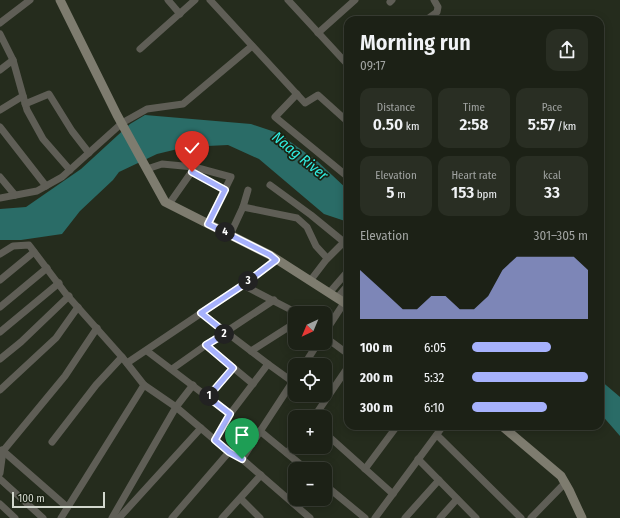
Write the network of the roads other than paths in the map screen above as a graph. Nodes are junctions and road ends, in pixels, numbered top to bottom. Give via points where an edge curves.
1 (30, 0) edge
2 (60, 0) edge
3 (168, 0) edge
4 (195, 0) edge
5 (210, 0) edge
6 (288, 0) edge
7 (354, 0) edge
8 (434, 0) edge
9 (180, 14) junction
10 (432, 16) edge
11 (0, 23) edge
12 (318, 32) junction
13 (0, 34) edge
14 (252, 46) junction
15 (140, 49) dead end
16 (13, 60) junction
17 (344, 61) edge
18 (0, 70) edge
19 (297, 94) junction
20 (23, 96) junction
21 (25, 104) junction
22 (0, 110) edge
23 (344, 118) edge
24 (122, 123) junction
25 (0, 126) edge
26 (89, 153) junction
27 (146, 168) junction
28 (70, 170) junction
29 (193, 170) junction
30 (344, 174) edge
31 (0, 177) edge
32 (270, 185) dead end
33 (46, 186) junction
34 (225, 190) junction
35 (248, 190) dead end
36 (15, 195) junction
37 (0, 198) edge
38 (169, 204) junction
39 (243, 207) junction
40 (208, 224) junction
41 (230, 235) junction
42 (34, 252) junction
43 (0, 254) edge
44 (327, 258) junction
45 (276, 260) junction
46 (46, 268) junction
47 (344, 275) edge
48 (0, 280) edge
49 (310, 281) junction
50 (58, 283) junction
51 (243, 285) junction
52 (328, 292) junction
53 (69, 296) junction
54 (274, 300) junction
55 (343, 302) edge
56 (0, 307) edge
57 (78, 307) junction
58 (288, 308) edge
59 (201, 313) junction
60 (332, 320) edge
61 (288, 327) edge
62 (97, 328) junction
63 (0, 332) edge
64 (226, 333) junction
65 (332, 342) edge
66 (206, 345) junction
67 (147, 350) junction
68 (251, 351) junction
69 (344, 351) edge
70 (122, 357) junction
71 (0, 359) edge
72 (128, 364) junction
73 (268, 364) junction
74 (233, 368) junction
75 (172, 369) junction
76 (344, 373) edge
77 (288, 376) edge
78 (253, 384) junction
79 (144, 385) junction
80 (193, 385) junction
81 (288, 389) edge
82 (0, 390) edge
83 (208, 397) junction
84 (176, 407) junction
85 (319, 410) edge
86 (230, 414) junction
87 (201, 428) junction
88 (395, 430) edge
89 (440, 430) edge
90 (507, 430) edge
91 (260, 431) junction
92 (437, 435) junction
93 (332, 439) edge
94 (215, 440) junction
95 (52, 442) dead end
96 (2, 450) edge
97 (229, 452) junction
98 (287, 453) joint
99 (242, 459) junction
100 (418, 460) junction
101 (298, 462) edge
102 (365, 469) junction
103 (0, 473) edge
104 (261, 475) junction
105 (0, 479) edge
106 (439, 480) junction
107 (565, 483) junction
108 (332, 491) edge
109 (393, 494) junction
110 (241, 498) junction
111 (457, 499) junction
112 (0, 504) edge
113 (67, 507) junction
114 (15, 518) edge
115 (43, 518) edge
116 (61, 518) edge
117 (112, 518) edge
118 (120, 518) edge
119 (172, 518) edge
120 (222, 518) edge
121 (260, 518) edge
122 (310, 518) edge
123 (365, 518) edge
124 (375, 518) edge
125 (405, 518) edge
126 (440, 518) edge
127 (476, 518) edge
128 (521, 518) edge
129 (531, 518) edge
130 (582, 518) edge

1 - 11 street
2 - 24 street
3 - 9 street
4 - 9 street
5 - 14 street
6 - 12 street
7 - 12 street
8 - 10 street via 438,6 437,12
9 - 15 street
12 - 17 street
13 - 16 street
14 - 19 street
14 - 24 street via 183,104 147,109
16 - 18 street
16 - 20 street
19 - 23 street via 305,103 318,95
19 - 30 street via 275,116
20 - 21 street
20 - 22 street
21 - 26 street via 49,94
21 - 28 street via 43,139
24 - 26 street
24 - 27 street
25 - 33 street
26 - 28 street
27 - 29 street via 162,164
27 - 38 street via 165,202
28 - 33 street
29 - 34 street
29 - 34 street via 231,177
29 - 38 street
31 - 36 street
32 - 44 street via 343,240
33 - 36 street via 37,191
34 - 40 street
35 - 39 street
36 - 37 street
38 - 40 street
39 - 41 street
39 - 44 street via 297,218 307,226 316,246
40 - 41 street
41 - 45 street
42 - 43 street via 28,246 13,246
42 - 46 street
42 - 48 street
44 - 49 street
45 - 49 street
45 - 51 street
46 - 50 street
46 - 56 street
47 - 52 street
49 - 52 street
50 - 53 street
50 - 63 street
51 - 54 street
51 - 59 street
52 - 55 street
53 - 57 street
53 - 71 street
54 - 58 street
54 - 64 street
55 - 60 street
57 - 62 street
57 - 82 street via 56,338
59 - 64 street
59 - 67 street
61 - 68 street
62 - 70 street
62 - 96 street via 65,376
64 - 66 street
64 - 68 street
65 - 69 street
66 - 74 street
66 - 75 street
67 - 72 street
67 - 75 street
68 - 73 street
70 - 72 street
70 - 95 street via 96,385
72 - 79 street
73 - 77 street
73 - 78 street
74 - 78 street
74 - 83 street
75 - 80 street
76 - 85 street
78 - 86 street
79 - 84 street
79 - 113 street
80 - 83 street
80 - 84 street
81 - 91 street
83 - 86 street
84 - 87 street
84 - 117 street
86 - 94 street
87 - 94 street
87 - 118 street
88 - 102 street
89 - 92 street
90 - 107 street via 561,476
91 - 98 street
91 - 99 street
92 - 100 street
92 - 128 street
93 - 102 street
94 - 97 street
96 - 103 street
96 - 113 street
97 - 99 street
97 - 119 street
98 - 101 street
99 - 104 street
100 - 106 street
100 - 109 street
102 - 109 street
104 - 110 street
104 - 122 street
105 - 115 street
106 - 111 street
106 - 125 street
107 - 129 street
107 - 130 street
108 - 123 street
109 - 124 street
110 - 120 street
110 - 121 street
111 - 126 street
111 - 127 street
112 - 114 street
113 - 116 street

